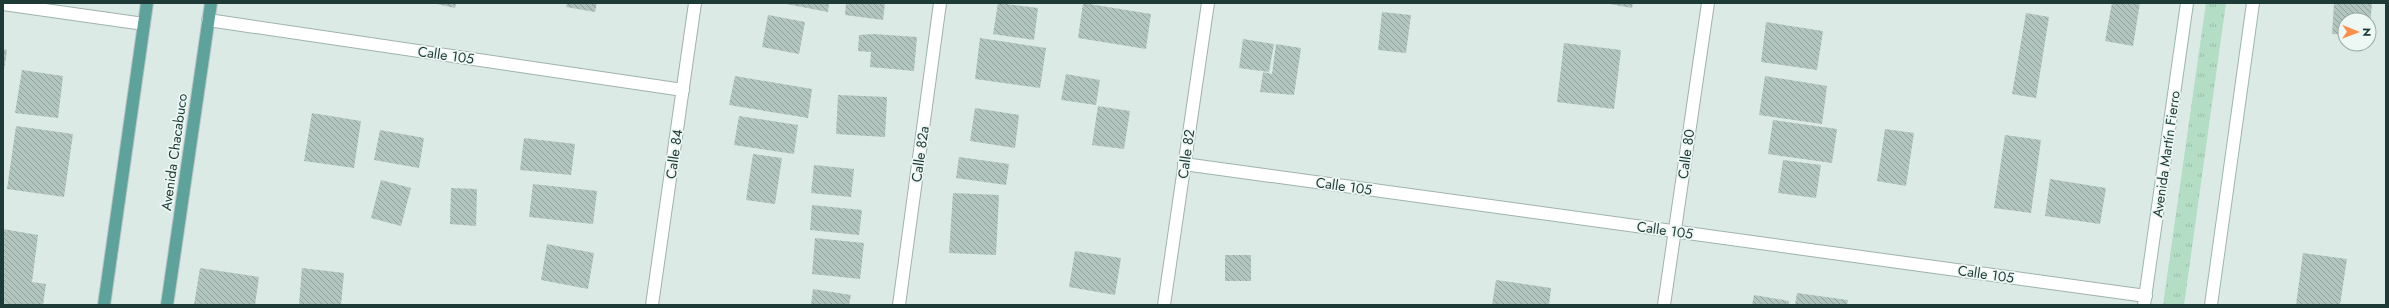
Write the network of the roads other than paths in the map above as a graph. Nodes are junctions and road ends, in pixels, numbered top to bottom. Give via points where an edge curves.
1 (147, 3) edge
2 (211, 3) edge
3 (696, 3) edge
4 (940, 3) edge
5 (1208, 3) edge
6 (1708, 3) edge
7 (2187, 3) edge
8 (2254, 3) edge
9 (3, 4) edge
10 (208, 20) junction
11 (144, 24) junction
12 (683, 90) junction
13 (1184, 164) junction
14 (1675, 232) junction
15 (2145, 301) edge
16 (104, 305) edge
17 (167, 305) edge
18 (652, 305) edge
19 (899, 305) edge
20 (1164, 305) edge
21 (1664, 305) edge
22 (2211, 305) edge

1 - 11 main road
2 - 10 main road, Avenida Chacabuco
3 - 12 street, Calle 84
4 - 19 street, Calle 82a
5 - 13 street, Calle 82
6 - 14 street, Calle 80
7 - 15 street, Avenida Martín Fierro
8 - 22 street
9 - 11 street
10 - 12 street, Calle 105
10 - 17 main road, Avenida Chacabuco
11 - 16 main road
12 - 18 street, Calle 84
13 - 14 street, Calle 105
13 - 20 street, Calle 82
14 - 15 street, Calle 105
14 - 21 street, Calle 80

